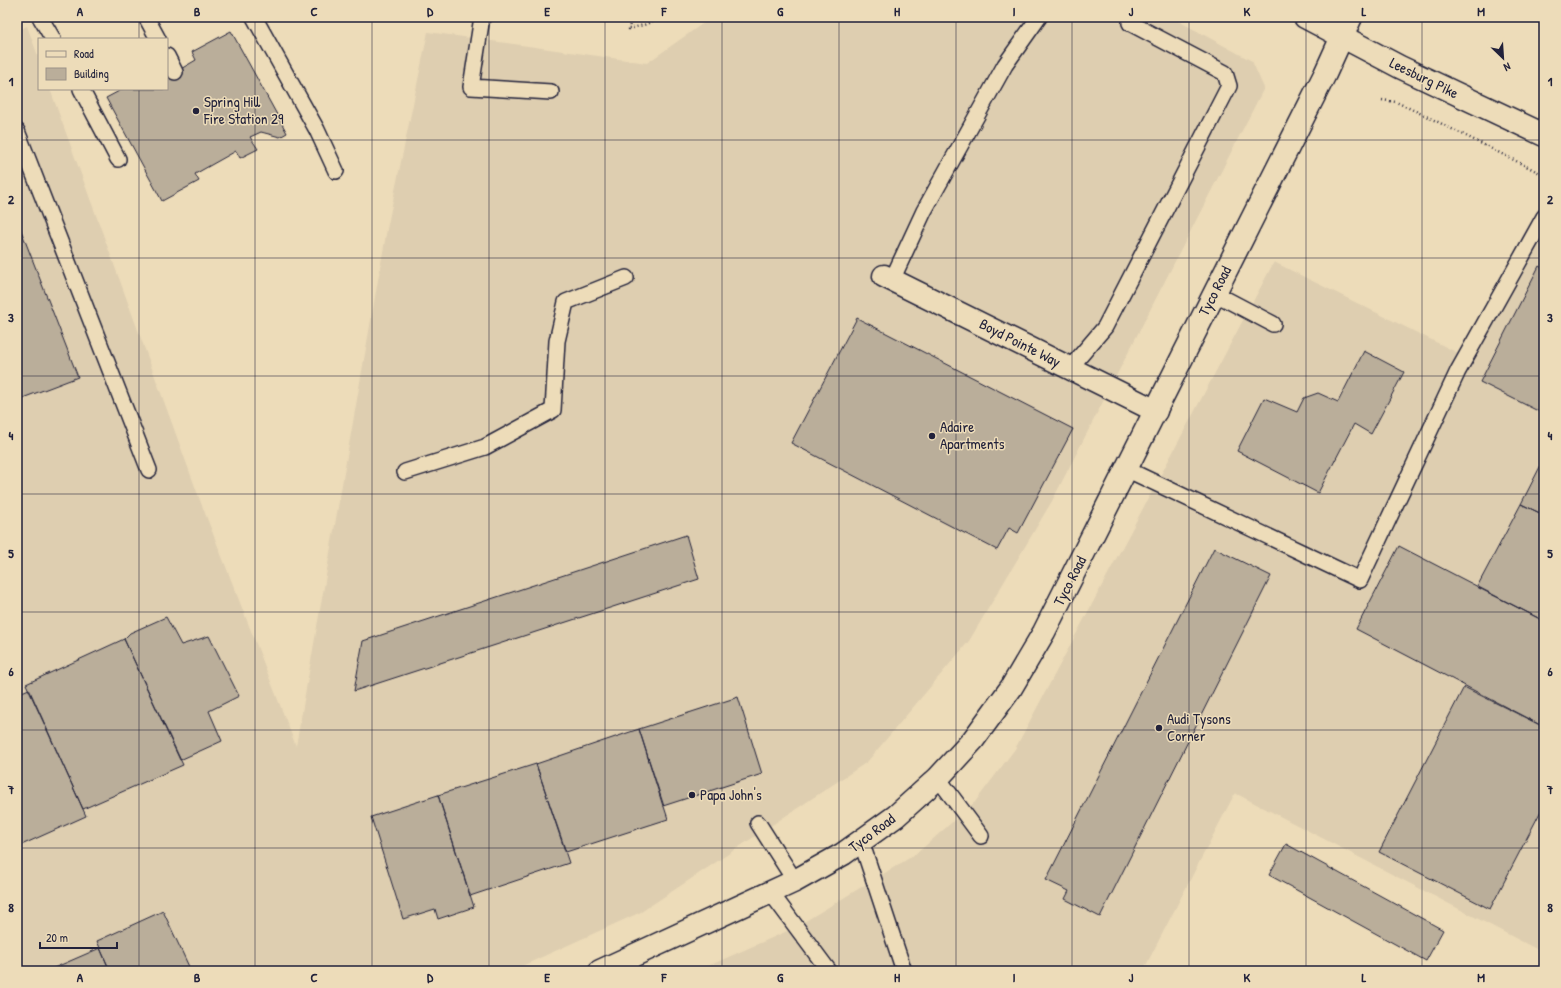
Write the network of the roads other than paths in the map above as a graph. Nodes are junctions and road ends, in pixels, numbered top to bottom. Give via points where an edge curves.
1 (40, 17) edge
2 (146, 17) edge
3 (254, 17) edge
4 (482, 17) edge
5 (1038, 17) edge
6 (1305, 17) edge
7 (1352, 17) edge
8 (1127, 19) edge
9 (1342, 36) junction
10 (52, 38) edge
11 (157, 38) edge
12 (168, 58) edge
13 (175, 72) dead end
14 (81, 90) edge
15 (551, 92) dead end
16 (17, 131) edge
17 (1544, 135) edge
18 (118, 159) dead end
19 (336, 172) dead end
20 (1544, 217) edge
21 (626, 278) dead end
22 (888, 278) joint
23 (1214, 293) junction
24 (1273, 324) dead end
25 (1070, 368) junction
26 (1156, 411) junction
27 (1126, 469) junction
28 (149, 470) dead end
29 (406, 472) dead end
30 (938, 778) junction
31 (758, 823) dead end
32 (981, 836) dead end
33 (861, 841) junction
34 (795, 881) junction
35 (771, 893) junction
36 (600, 971) edge
37 (828, 971) edge
38 (904, 971) edge

1 - 10 lane
2 - 11 lane
3 - 19 lane via 317,130
4 - 15 lane via 471,87
5 - 22 lane via 1004,65
6 - 9 main road, Leesburg Pike
7 - 9 main road, Tyco Road
8 - 25 lane via 1224,73 1229,86 1105,327
9 - 17 main road, Leesburg Pike via 1400,67
9 - 23 main road, Tyco Road
12 - 13 lane
14 - 18 lane
16 - 28 lane
20 - 27 lane via 1458,371 1360,580
21 - 29 lane via 566,302 557,341 553,410 485,447
22 - 25 main road, Boyd Pointe Way
23 - 24 lane
23 - 26 main road, Tyco Road
25 - 26 main road, Boyd Pointe Way
26 - 27 main road, Tyco Road
27 - 30 main road, Tyco Road via 1044,632 1011,688 973,740
30 - 32 lane
30 - 33 main road, Tyco Road via 896,816
31 - 34 lane
33 - 34 main road, Tyco Road
33 - 38 lane
34 - 35 main road, Tyco Road
35 - 36 main road, Tyco Road
35 - 37 lane

